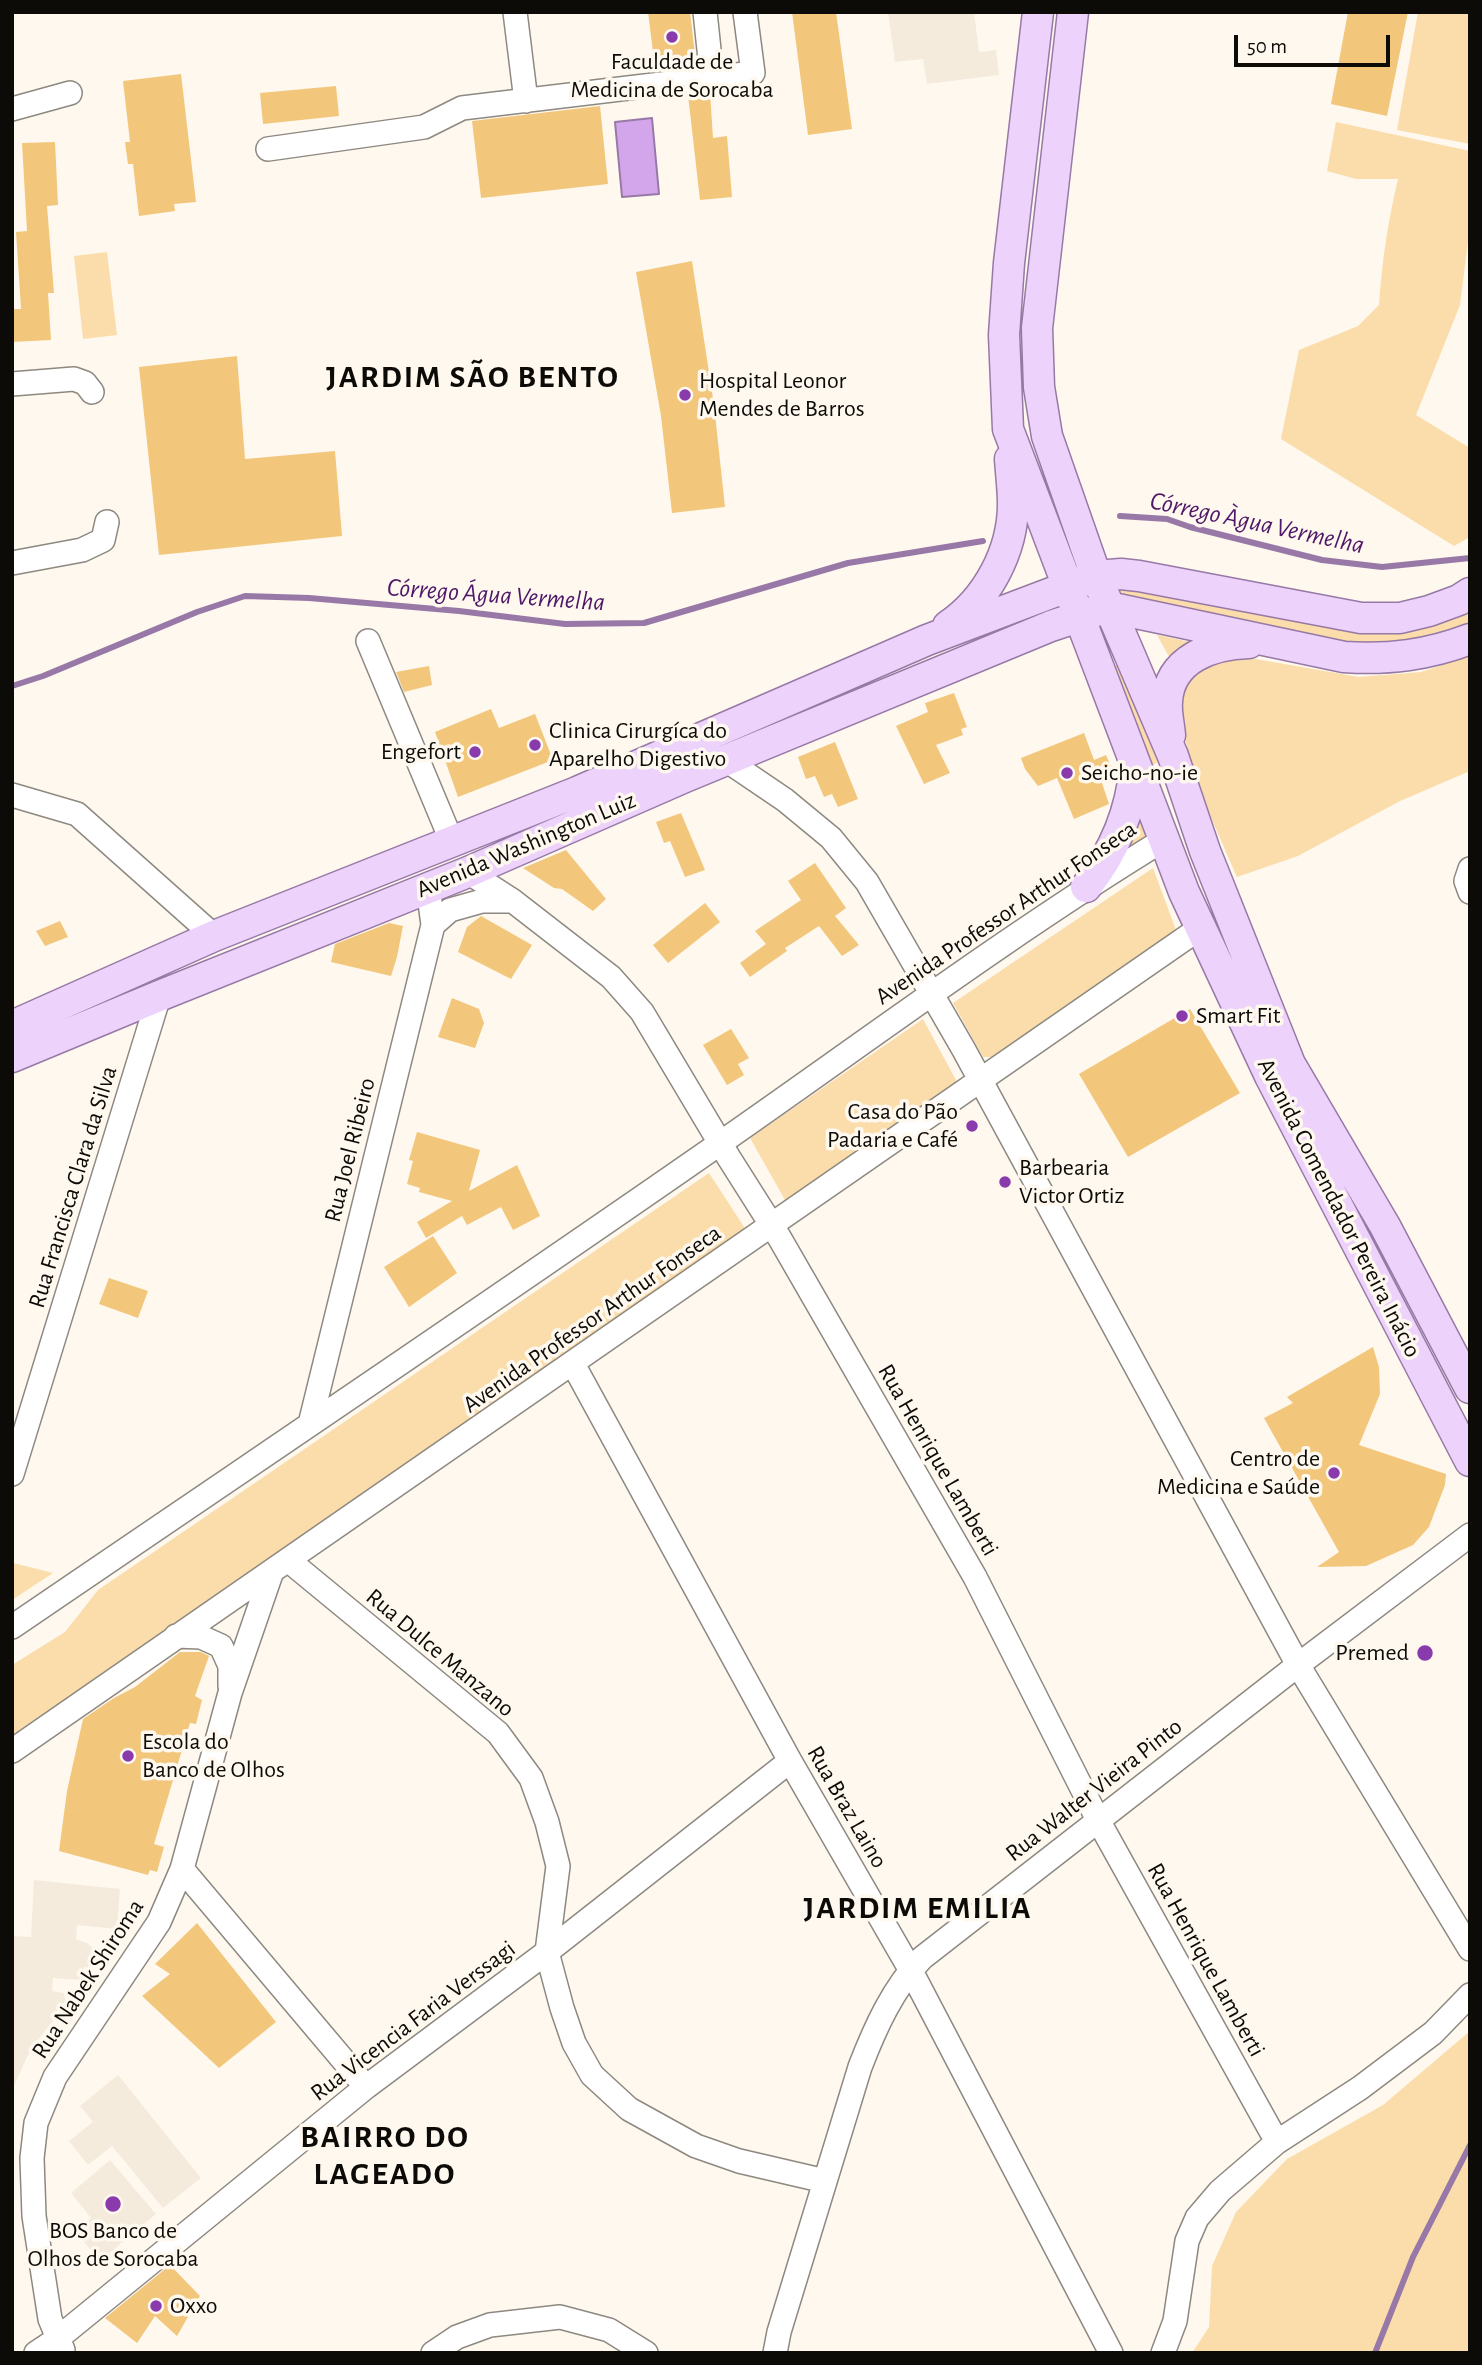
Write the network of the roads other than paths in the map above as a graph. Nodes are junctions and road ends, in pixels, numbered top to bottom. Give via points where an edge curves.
1 (514, 12) edge
2 (705, 12) edge
3 (745, 12) edge
4 (1038, 12) edge
5 (1073, 12) edge
6 (712, 78) junction
7 (70, 93) dead end
8 (526, 101) junction
9 (12, 108) edge
10 (268, 149) dead end
11 (12, 384) edge
12 (92, 392) dead end
13 (1008, 429) junction
14 (107, 522) dead end
15 (12, 563) edge
16 (1082, 582) junction
17 (1470, 593) edge
18 (1108, 607) junction
19 (1079, 616) junction
20 (1470, 639) edge
21 (927, 640) junction
22 (368, 641) dead end
23 (1279, 643) junction
24 (1173, 756) junction
25 (726, 760) junction
26 (1136, 762) junction
27 (12, 795) edge
28 (1165, 839) junction
29 (452, 842) junction
30 (1205, 851) junction
31 (1470, 869) edge
32 (468, 872) junction
33 (428, 887) junction
34 (1086, 887) junction
35 (1221, 892) junction
36 (1470, 892) edge
37 (513, 901) junction
38 (433, 925) junction
39 (1200, 928) junction
40 (214, 936) junction
41 (930, 994) junction
42 (159, 996) junction
43 (12, 1027) edge
44 (12, 1058) edge
45 (979, 1081) junction
46 (720, 1144) junction
47 (771, 1226) junction
48 (573, 1364) junction
49 (1469, 1387) edge
50 (1444, 1410) junction
51 (310, 1424) junction
52 (1470, 1426) edge
53 (14, 1460) edge
54 (1470, 1461) edge
55 (1470, 1535) edge
56 (280, 1566) junction
57 (12, 1627) edge
58 (176, 1636) junction
59 (1298, 1665) junction
60 (230, 1693) junction
61 (12, 1751) edge
62 (790, 1760) junction
63 (1098, 1820) junction
64 (182, 1869) junction
65 (1470, 1949) edge
66 (547, 1952) junction
67 (910, 1969) junction
68 (1470, 1996) edge
69 (366, 2087) junction
70 (1277, 2142) junction
71 (825, 2181) junction
72 (61, 2346) edge
73 (36, 2353) edge
74 (433, 2353) edge
75 (646, 2353) edge
76 (775, 2353) edge
77 (1111, 2353) edge
78 (1163, 2353) edge

1 - 8 street
2 - 6 street
3 - 6 street via 753,74
4 - 13 main road, Avenida Comendador Pereira Inácio via 1010,250 1004,335
5 - 16 main road, Avenida Comendador Pereira Inácio via 1037,328 1047,436
6 - 8 street
7 - 9 street
8 - 10 street via 461,108 424,127
11 - 12 street via 74,379
13 - 16 main road, Avenida Comendador Pereira Inácio
13 - 21 main road via 1013,506 1004,552 986,587 962,617
14 - 15 street via 103,540 82,550
16 - 17 main road, Avenida Washington Luiz via 1121,574 1139,576 1361,618 1400,618
16 - 18 main road, Avenida Comendador Pereira Inácio
16 - 19 main road, Avenida Comendador Pereira Inácio
16 - 21 main road, Avenida Washington Luiz
18 - 19 main road
18 - 23 main road
18 - 24 main road, Avenida Comendador Pereira Inácio
19 - 25 main road, Avenida Washington Luiz
19 - 26 main road, Avenida Comendador Pereira Inácio
20 - 23 main road via 1442,650 1378,659
21 - 29 main road, Avenida Washington Luiz
22 - 29 street
23 - 24 main road via 1231,644 1198,654 1184,664 1172,681 1167,701
24 - 30 main road, Avenida Comendador Pereira Inácio
25 - 32 main road, Avenida Washington Luiz
25 - 41 street via 831,838 867,882
26 - 28 main road, Avenida Comendador Pereira Inácio
26 - 34 main road via 1127,815
27 - 40 street via 77,814
28 - 30 main road
28 - 34 street, Avenida Professor Arthur Fonseca
28 - 39 main road, Avenida Comendador Pereira Inácio
29 - 40 main road, Avenida Washington Luiz
30 - 35 main road, Avenida Comendador Pereira Inácio
31 - 36 street via 1466,881
32 - 33 main road, Avenida Washington Luiz
32 - 37 street, Rua Henrique Lamberti
33 - 38 street, Rua Joel Ribeiro
33 - 42 main road, Avenida Washington Luiz
34 - 41 street, Avenida Professor Arthur Fonseca
35 - 39 main road
35 - 49 main road, Avenida Comendador Pereira Inácio via 1290,1064 1385,1226
37 - 38 street via 482,901 450,910
37 - 46 street, Rua Henrique Lamberti via 611,977 642,1012
38 - 51 street, Rua Joel Ribeiro
39 - 45 street, Avenida Professor Arthur Fonseca
39 - 50 main road, Avenida Comendador Pereira Inácio via 1270,1076
40 - 43 main road, Avenida Washington Luiz
41 - 45 street
41 - 46 street, Avenida Professor Arthur Fonseca
42 - 44 main road, Avenida Washington Luiz
42 - 53 street, Rua Francisca Clara da Silva
45 - 47 street, Avenida Professor Arthur Fonseca
45 - 59 street
46 - 47 street, Rua Henrique Lamberti
46 - 51 street, Avenida Professor Arthur Fonseca
47 - 48 street, Avenida Professor Arthur Fonseca
47 - 63 street, Rua Henrique Lamberti via 975,1577
48 - 56 street, Avenida Professor Arthur Fonseca
48 - 62 street, Rua Braz Laino
50 - 52 main road
50 - 54 main road, Avenida Comendador Pereira Inácio
51 - 57 street, Avenida Professor Arthur Fonseca
55 - 59 street, Rua Walter Vieira Pinto
56 - 58 street, Avenida Professor Arthur Fonseca
56 - 60 street, Rua Nabek Shiroma
56 - 66 street, Rua Dulce Manzano via 498,1733 531,1778 558,1866
58 - 60 street, Rua Nabek Shiroma via 201,1637 221,1646 230,1666
58 - 61 street, Avenida Professor Arthur Fonseca
59 - 63 street, Rua Walter Vieira Pinto
59 - 65 street
60 - 64 street, Rua Nabek Shiroma
62 - 66 street, Rua Vicencia Faria Verssagi
62 - 67 street, Rua Braz Laino
63 - 67 street, Rua Walter Vieira Pinto
63 - 70 street, Rua Henrique Lamberti
64 - 69 street
64 - 72 street, Rua Nabek Shiroma via 159,1922 55,2077 36,2123 34,2216 50,2319
66 - 69 street, Rua Vicencia Faria Verssagi
66 - 71 street, Rua Dulce Manzano via 574,2043 592,2075 629,2109 696,2146
67 - 71 street, Rua Walter Vieira Pinto via 874,2031
67 - 77 street, Rua Braz Laino
68 - 70 street via 1433,2033
69 - 72 street, Rua Vicencia Faria Verssagi
70 - 78 street via 1220,2191 1197,2218 1187,2241 1175,2321
71 - 76 street, Rua Walter Vieira Pinto
72 - 73 street, Rua Vicencia Faria Verssagi
74 - 75 street via 457,2337 490,2325 560,2317 609,2330

